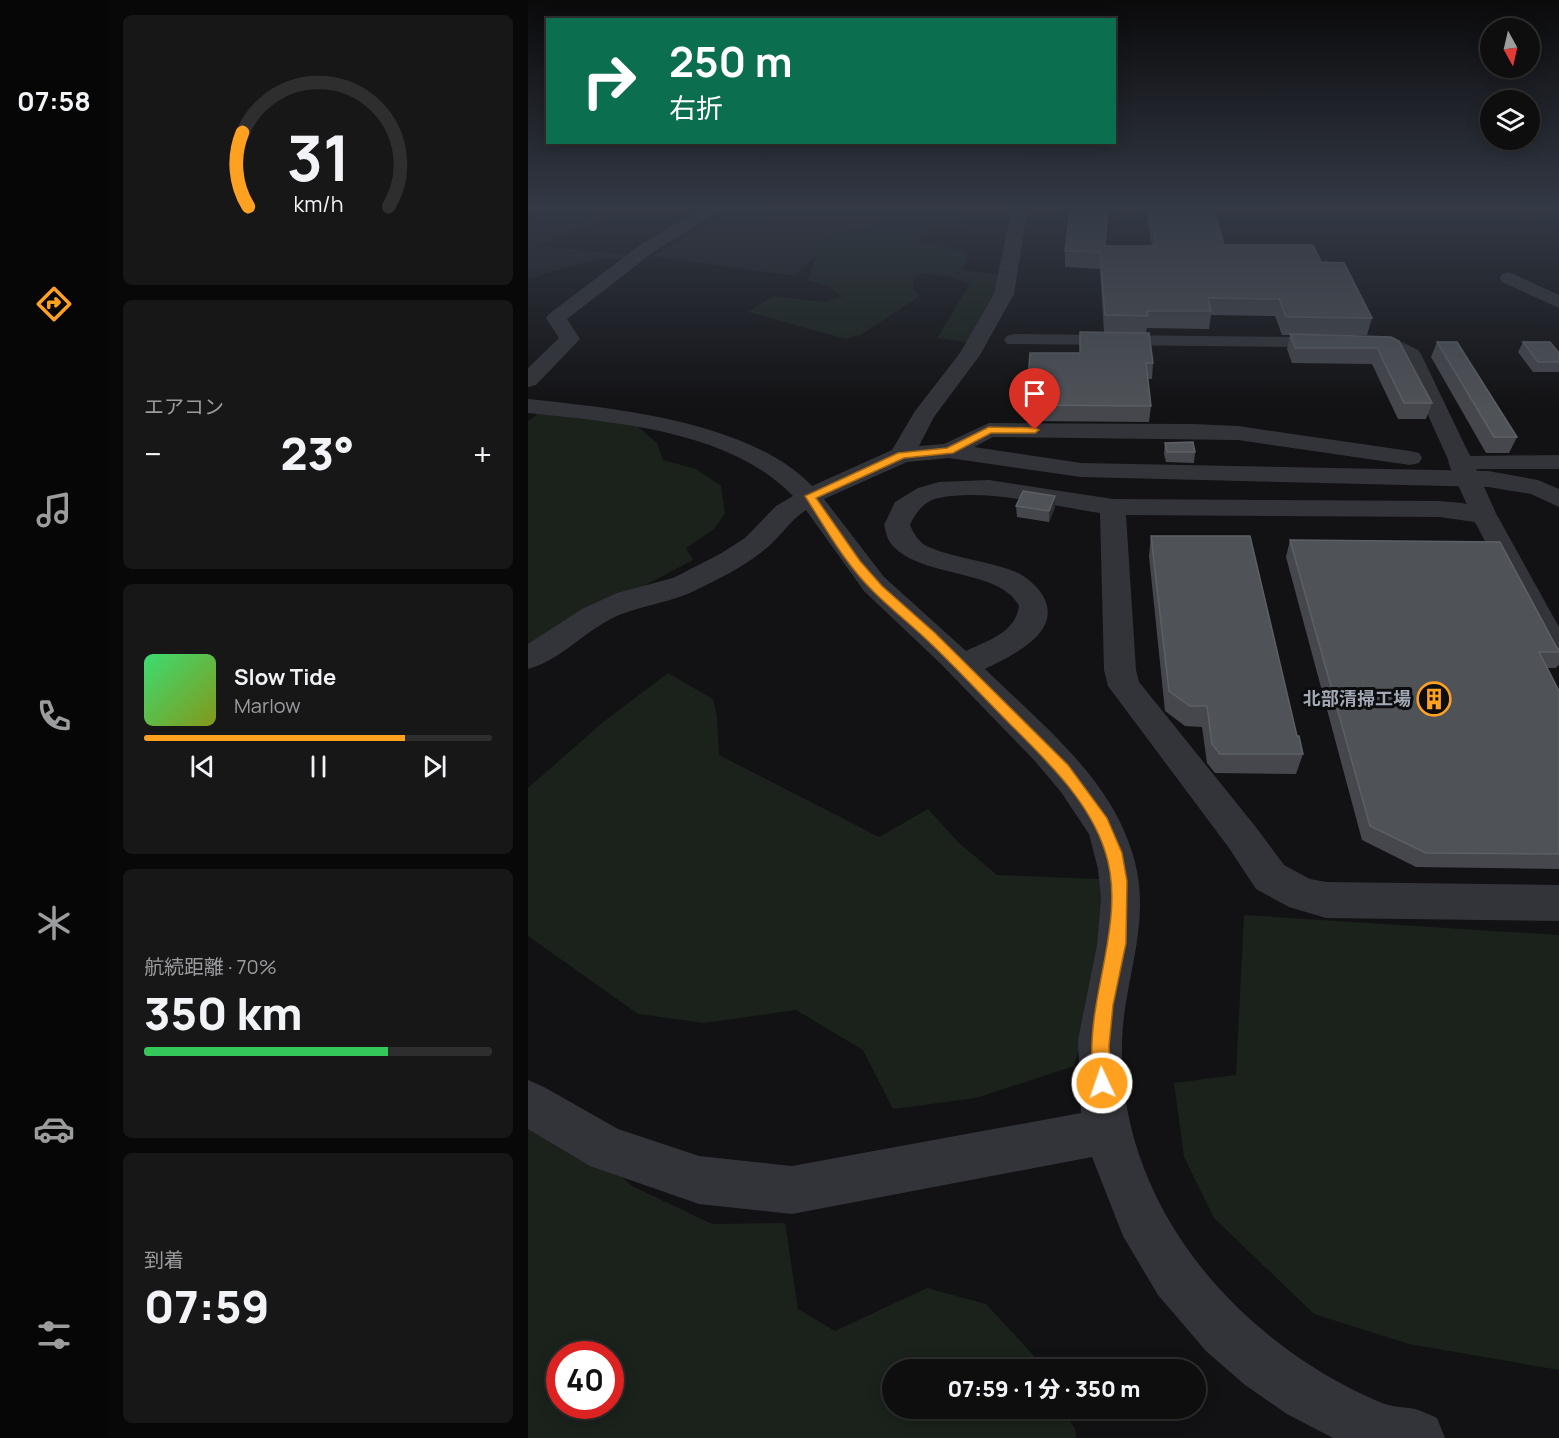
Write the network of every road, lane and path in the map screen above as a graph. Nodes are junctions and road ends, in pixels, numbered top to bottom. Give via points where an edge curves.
1 (613, 274) edge
2 (1008, 274) edge
3 (1509, 278) dead end
4 (1559, 302) edge
5 (1014, 340) dead end
6 (528, 380) edge
7 (528, 406) edge
8 (949, 451) junction
9 (902, 455) junction
10 (1460, 462) junction
11 (1559, 462) edge
12 (810, 496) junction
13 (1559, 498) edge
14 (1113, 507) junction
15 (1485, 517) junction
16 (1559, 655) edge
17 (528, 658) edge
18 (962, 667) junction
19 (1559, 903) edge
20 (528, 1103) edge
21 (1107, 1131) junction
22 (1417, 1438) edge

1 - 6 street via 556,318 570,339
2 - 9 street via 1004,294 969,356 923,416
3 - 4 street
5 - 10 street via 1387,342 1411,354
7 - 12 street via 606,415 686,431 763,461
8 - 9 street
8 - 10 street via 989,430 1193,431 1238,433
8 - 13 street via 1081,470 1488,479 1538,488
9 - 12 street
10 - 11 street
10 - 15 street, bridge
12 - 17 street via 785,512 755,544 730,560 682,585 627,600 592,616
12 - 18 street via 870,580
14 - 15 street via 1439,509
14 - 18 street via 989,488 939,490 904,508 897,525 908,546 920,554 1008,579 1029,596 1034,606 1032,620 1024,632
14 - 19 street via 1120,670 1124,686 1270,877 1302,895 1326,900
15 - 16 street
18 - 21 street via 1063,769 1102,822 1114,853 1119,881 1117,943 1100,1046
20 - 21 street via 607,1149 699,1180 792,1190
21 - 22 street via 1140,1217 1162,1254 1189,1294 1232,1340 1319,1403 1384,1433

